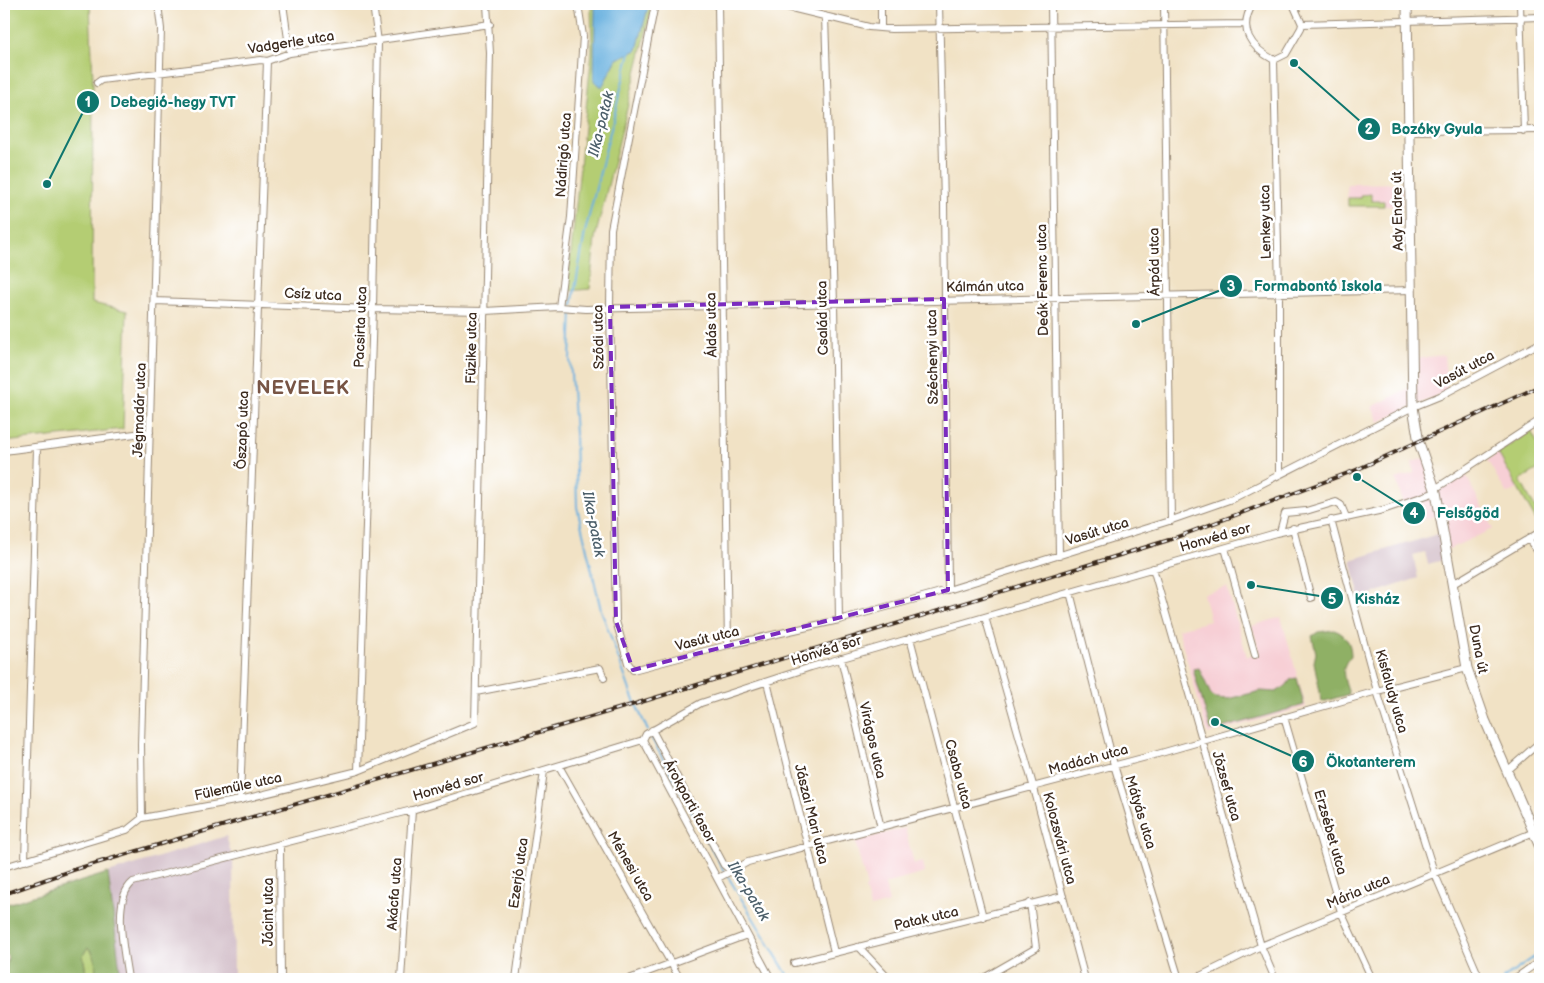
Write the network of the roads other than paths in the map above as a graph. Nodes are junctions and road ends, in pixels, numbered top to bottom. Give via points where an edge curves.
1 (158, 4) edge
2 (284, 4) edge
3 (372, 4) edge
4 (487, 4) edge
5 (578, 4) edge
6 (655, 4) edge
7 (718, 4) edge
8 (775, 4) edge
9 (881, 4) edge
10 (939, 4) edge
11 (1051, 4) edge
12 (1164, 4) edge
13 (1253, 4) edge
14 (1293, 4) edge
15 (1407, 4) edge
16 (1520, 4) edge
17 (825, 16) junction
18 (1520, 17) junction
19 (1540, 17) edge
20 (1407, 22) junction
21 (490, 24) junction
22 (1245, 24) junction
23 (1302, 24) junction
24 (1164, 26) junction
25 (1051, 27) junction
26 (881, 28) junction
27 (940, 28) junction
28 (378, 42) junction
29 (290, 53) junction
30 (1274, 60) junction
31 (267, 61) junction
32 (159, 74) junction
33 (96, 83) dead end
34 (1540, 130) edge
35 (1409, 131) junction
36 (1524, 131) junction
37 (1412, 290) junction
38 (1279, 293) junction
39 (1167, 296) junction
40 (1055, 298) junction
41 (944, 299) junction
42 (155, 301) junction
43 (834, 302) junction
44 (259, 304) junction
45 (723, 304) junction
46 (559, 307) junction
47 (610, 307) junction
48 (373, 309) junction
49 (484, 311) junction
50 (1540, 343) edge
51 (1413, 407) junction
52 (1540, 420) edge
53 (150, 432) junction
54 (1421, 447) joint
55 (37, 448) junction
56 (4, 451) edge
57 (1279, 474) junction
58 (1436, 491) junction
59 (1346, 517) junction
60 (1331, 520) junction
61 (1171, 521) junction
62 (1293, 528) junction
63 (1280, 532) junction
64 (1540, 532) edge
65 (1528, 539) junction
66 (1225, 548) junction
67 (1540, 554) edge
68 (1059, 556) junction
69 (1153, 568) junction
70 (1453, 584) junction
71 (948, 590) junction
72 (1070, 592) junction
73 (1312, 598) dead end
74 (985, 617) junction
75 (839, 620) junction
76 (910, 638) junction
77 (728, 645) junction
78 (1255, 655) dead end
79 (841, 658) junction
80 (1467, 668) junction
81 (633, 670) joint
82 (604, 678) dead end
83 (767, 682) junction
84 (1377, 691) junction
85 (476, 692) junction
86 (1284, 717) junction
87 (475, 723) joint
88 (648, 734) junction
89 (1201, 741) junction
90 (1540, 742) edge
91 (1114, 765) junction
92 (559, 766) junction
93 (358, 771) junction
94 (544, 771) junction
95 (1507, 771) junction
96 (1034, 786) junction
97 (240, 800) junction
98 (955, 808) junction
99 (412, 810) junction
100 (142, 818) junction
101 (881, 828) junction
102 (1534, 832) junction
103 (280, 845) junction
104 (807, 847) junction
105 (1540, 847) edge
106 (25, 861) junction
107 (4, 866) edge
108 (730, 872) junction
109 (1434, 872) junction
110 (720, 877) junction
111 (1063, 896) junction
112 (1030, 903) junction
113 (1341, 912) junction
114 (983, 917) junction
115 (747, 936) junction
116 (858, 946) junction
117 (1261, 946) junction
118 (834, 952) junction
119 (1540, 961) edge
120 (671, 963) junction
121 (794, 963) dead end
122 (128, 979) edge
123 (281, 979) edge
124 (401, 979) edge
125 (516, 979) edge
126 (629, 979) edge
127 (680, 979) edge
128 (771, 979) edge
129 (888, 979) edge
130 (982, 979) edge
131 (1084, 979) edge
132 (1179, 979) edge
133 (1194, 979) edge
134 (1275, 979) edge
135 (1372, 979) edge
136 (1480, 979) edge
137 (1514, 979) edge

1 - 32 street, Jégmadár utca via 161,29
2 - 29 street
3 - 28 street, Pacsirta utca
4 - 21 street, Füzike utca
5 - 46 street, Nádirigó utca via 583,36 571,217
6 - 47 street, Sződi utca via 611,229
7 - 45 street, Áldás utca
8 - 17 street
9 - 26 street
10 - 27 street, Széchenyi utca
11 - 25 street, Deák Ferenc utca
12 - 24 street, Árpád utca
13 - 22 street
14 - 23 street
15 - 20 street, Ady Endre út
16 - 18 street
17 - 26 street
17 - 43 street, Család utca
18 - 19 street
18 - 20 street
18 - 36 street
20 - 23 street
20 - 35 street, Ady Endre út
21 - 28 street, Vadgerle utca
21 - 49 street, Füzike utca
22 - 24 street
22 - 30 street via 1250,42 1259,52
23 - 30 street via 1286,54
24 - 25 street
24 - 39 street, Árpád utca
25 - 27 street
25 - 40 street, Deák Ferenc utca
26 - 27 street
27 - 41 street, Széchenyi utca
28 - 29 street, Vadgerle utca
28 - 48 street, Pacsirta utca
29 - 31 street, Vadgerle utca
30 - 38 street, Lenkey utca
31 - 32 street, Vadgerle utca
31 - 44 street, Őszapó utca
32 - 33 street, Vadgerle utca
32 - 42 street, Jégmadár utca
34 - 36 street
35 - 36 street
35 - 37 street, Ady Endre út
37 - 38 street, Kálmán utca
37 - 51 street, Ady Endre út
38 - 39 street, Kálmán utca
38 - 57 street, Lenkey utca
39 - 40 street, Kálmán utca
39 - 61 street, Árpád utca
40 - 41 street, Kálmán utca
40 - 68 street, Deák Ferenc utca
41 - 43 street, Kálmán utca
41 - 71 street, Széchenyi utca
42 - 44 street, Csíz utca
42 - 53 street, Jégmadár utca
43 - 45 street, Kálmán utca
43 - 75 street, Család utca
44 - 48 street, Csíz utca
44 - 97 street, Őszapó utca
45 - 47 street, Kálmán utca
45 - 77 street, Áldás utca
46 - 47 street, Kálmán utca
46 - 49 street, Csíz utca
47 - 81 street, Sződi utca via 616,621
48 - 49 street, Csíz utca
48 - 93 street, Pacsirta utca
49 - 85 street, Füzike utca
50 - 51 street, Vasút utca
51 - 54 street, Ady Endre út
51 - 57 street, Vasút utca
52 - 58 street, Honvéd sor
53 - 55 street
53 - 100 street, Jégmadár utca via 141,745
54 - 58 street, Duna út
55 - 56 street
55 - 106 street
57 - 61 street, Vasút utca via 1232,499
58 - 59 street, Honvéd sor via 1383,510
58 - 70 street, Duna út
59 - 60 street, Honvéd sor
59 - 63 street via 1336,502 1306,511 1293,510 1285,513
60 - 62 street, Honvéd sor
60 - 84 street, Kisfaludy utca
61 - 68 street, Vasút utca
62 - 63 street, Honvéd sor
62 - 73 street
63 - 66 street, Honvéd sor
64 - 65 street
65 - 67 street
65 - 70 street
66 - 69 street, Honvéd sor
66 - 78 street
68 - 71 street, Vasút utca
69 - 72 street, Honvéd sor
69 - 89 street, József utca
70 - 80 street, Duna út
71 - 75 street, Vasút utca
72 - 74 street, Honvéd sor
72 - 91 street, Mátyás utca
74 - 76 street, Honvéd sor
74 - 96 street, Kolozsvári utca
75 - 77 street, Vasút utca
76 - 79 street, Honvéd sor
76 - 98 street, Csaba utca
77 - 81 street, Vasút utca
79 - 83 street, Honvéd sor
79 - 101 street, Virágos utca
80 - 84 street, Madách utca
80 - 95 street, Duna út
82 - 85 street via 600,668
83 - 88 street, Honvéd sor via 701,703
83 - 104 street, Jászai Mari utca
84 - 86 street, Madách utca
84 - 109 street, Kisfaludy utca
85 - 87 street, Füzike utca
86 - 89 street, Madách utca
86 - 113 street, Erzsébet utca
87 - 93 street, Fülemüle utca
88 - 92 street, Honvéd sor
88 - 108 street, Árokparti fasor
88 - 110 street, Árokparti fasor
89 - 91 street, Madách utca
89 - 117 street, József utca
90 - 95 street
91 - 96 street, Madách utca
91 - 132 street, Mátyás utca
92 - 94 street, Honvéd sor
92 - 120 street, Ménesi utca
93 - 97 street, Fülemüle utca
94 - 99 street, Honvéd sor
94 - 125 street, Ezerjó utca
95 - 102 street, Duna út
96 - 98 street, Madách utca
96 - 111 street, Kolozsvári utca
97 - 100 street, Fülemüle utca
98 - 101 street, Madách utca
98 - 114 street, Csaba utca
99 - 103 street, Honvéd sor
99 - 124 street, Akácfa utca
100 - 106 street, Fülemüle utca via 127,830
101 - 104 street, Madách utca
102 - 105 street, Duna út
102 - 109 street, Mária utca
103 - 122 street, Honvéd sor via 140,880 126,888 121,909
103 - 123 street, Jácint utca
104 - 108 street, Madách utca via 748,862
104 - 118 street, Jászai Mari utca
106 - 107 street, Fülemüle utca
108 - 110 street, Madách utca
109 - 113 street, Mária utca
109 - 136 street, Kisfaludy utca
110 - 115 street, Árokparti fasor
111 - 112 street, Patak utca
111 - 131 street, Kolozsvári utca
112 - 114 street, Patak utca
112 - 130 street via 1036,948
113 - 117 street, Mária utca
113 - 135 street, Erzsébet utca
114 - 116 street, Patak utca
115 - 120 street
115 - 128 street, Árokparti fasor
116 - 118 street, Patak utca
116 - 129 street
117 - 133 street, Mária utca
117 - 134 street, József utca
118 - 121 street, Patak utca
119 - 137 street
120 - 126 street
120 - 127 street, Ménesi utca

